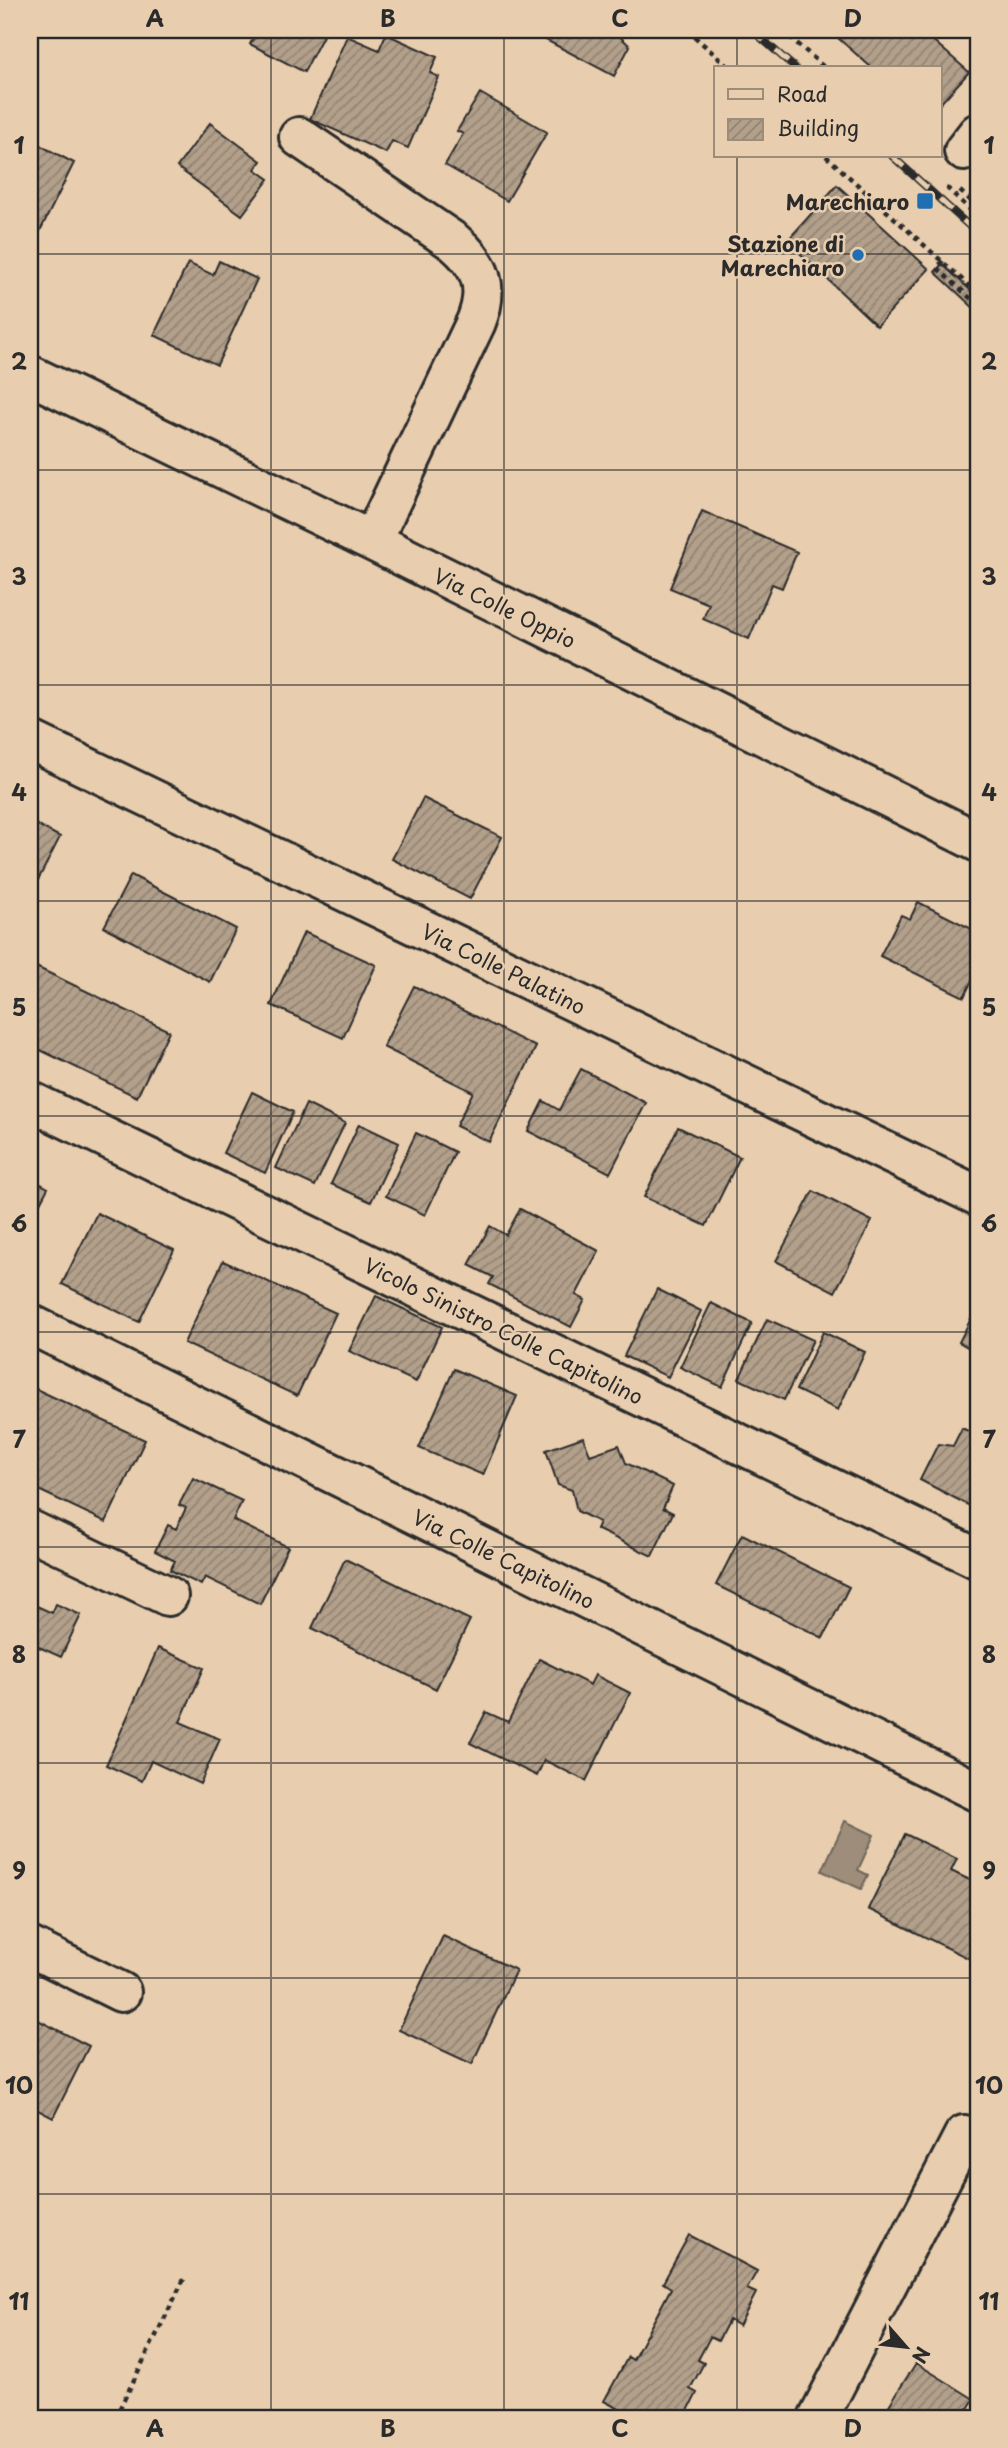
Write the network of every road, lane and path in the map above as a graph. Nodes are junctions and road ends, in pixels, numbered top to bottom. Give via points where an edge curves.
1 (687, 30) edge
2 (782, 30) edge
3 (728, 66) edge
4 (823, 66) edge
5 (299, 137) dead end
6 (828, 158) edge
7 (978, 207) edge
8 (978, 217) edge
9 (943, 261) junction
10 (978, 294) edge
11 (978, 306) edge
12 (30, 375) edge
13 (372, 541) junction
14 (30, 740) edge
15 (978, 842) edge
16 (30, 1101) edge
17 (978, 1196) edge
18 (30, 1324) edge
19 (30, 1530) edge
20 (978, 1559) edge
21 (168, 1596) dead end
22 (978, 1793) edge
23 (30, 1947) edge
24 (121, 1992) dead end
25 (964, 2134) dead end
26 (184, 2279) dead end
27 (115, 2418) edge
28 (818, 2418) edge

1 - 3 path
2 - 4 path
5 - 13 street via 454,242 481,276 482,301 476,321
6 - 9 path
7 - 8 path via 952,183 948,189
9 - 10 path
9 - 11 path via 937,268
12 - 13 street, Via Colle Oppio
13 - 15 street, Via Colle Oppio
14 - 17 street, Via Colle Palatino
16 - 20 street, Vicolo Sinistro Colle Capitolino
18 - 22 street, Via Colle Capitolino
19 - 21 street
23 - 24 street
25 - 28 street
26 - 27 path

